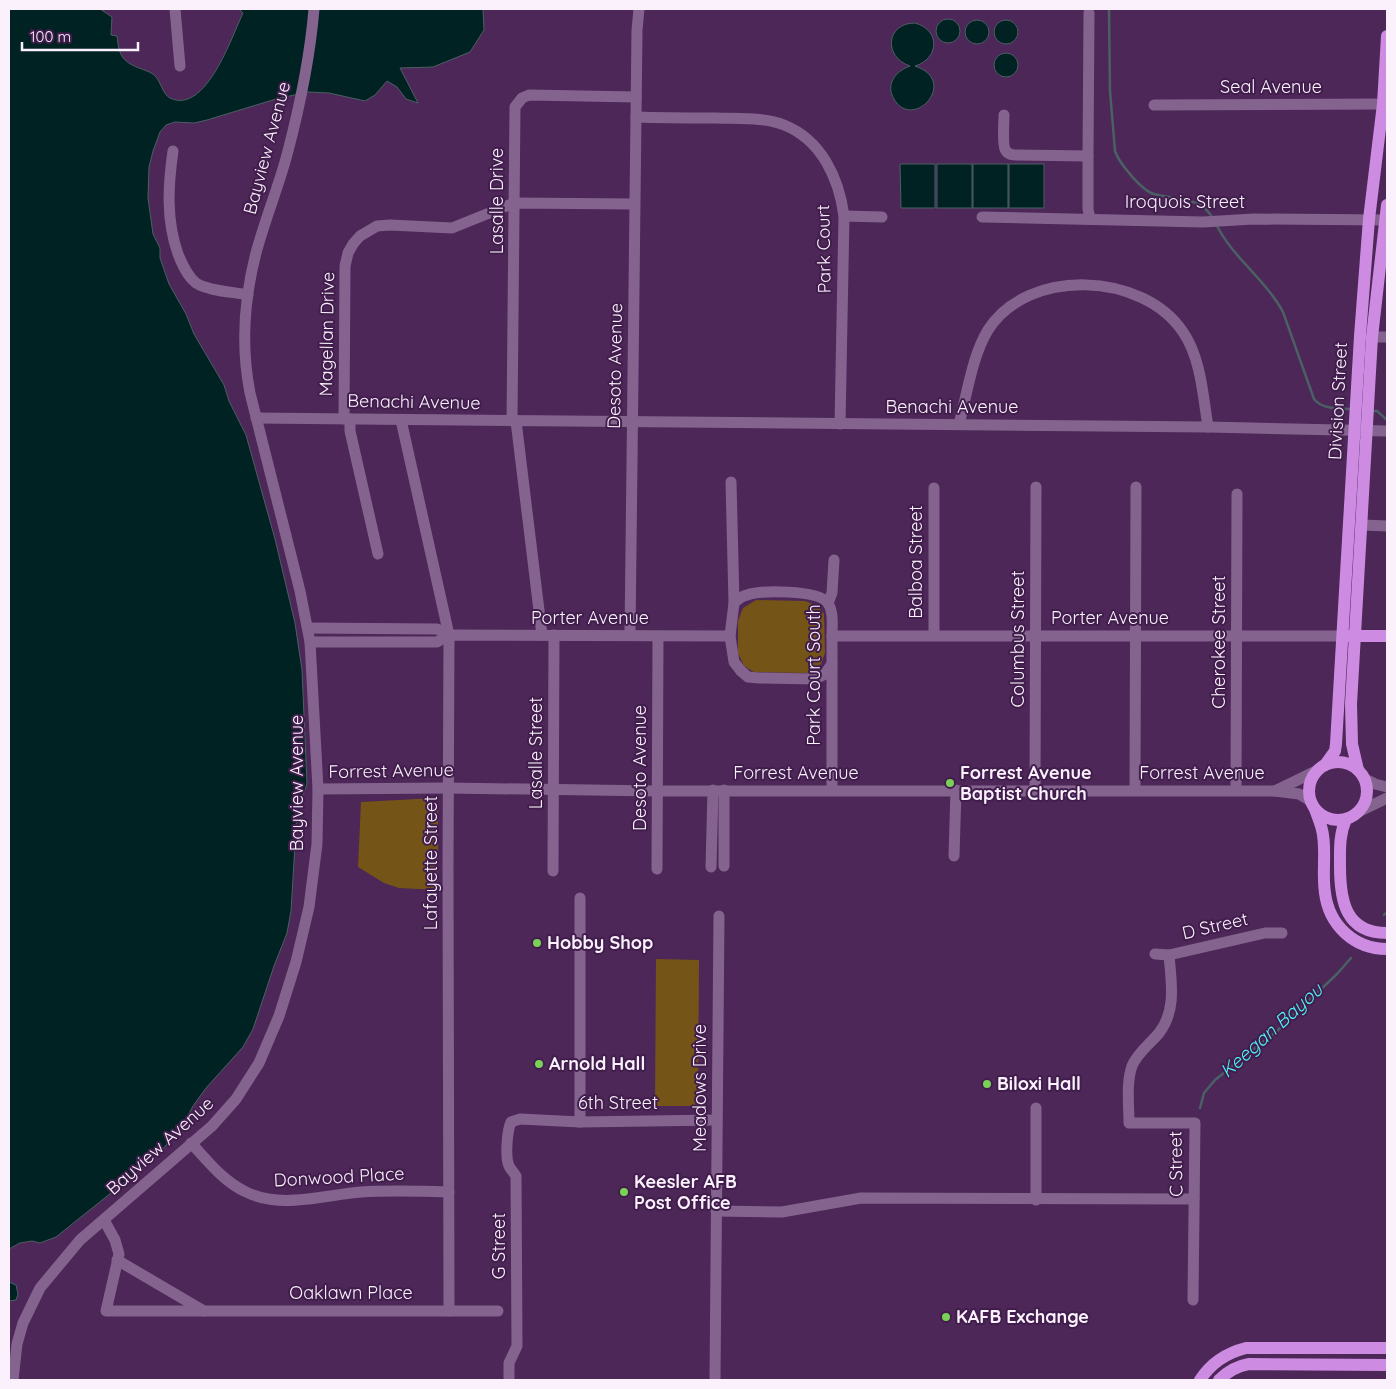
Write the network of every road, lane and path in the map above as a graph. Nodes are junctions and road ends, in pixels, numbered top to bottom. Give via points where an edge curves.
1 (175, 9) edge
2 (314, 9) edge
3 (640, 9) edge
4 (1089, 13) dead end
5 (1387, 36) edge
6 (180, 66) dead end
7 (636, 97) junction
8 (1385, 104) edge
9 (1154, 105) dead end
10 (1004, 115) dead end
11 (636, 117) junction
12 (172, 151) dead end
13 (1088, 156) junction
14 (514, 203) junction
15 (634, 204) junction
16 (1387, 205) edge
17 (844, 216) junction
18 (882, 217) dead end
19 (982, 217) dead end
20 (1090, 218) junction
21 (1369, 219) junction
22 (1386, 220) edge
23 (248, 295) junction
24 (1372, 337) junction
25 (1387, 337) edge
26 (256, 418) junction
27 (347, 419) junction
28 (401, 420) junction
29 (514, 421) junction
30 (632, 422) junction
31 (840, 424) junction
32 (959, 424) junction
33 (1208, 427) junction
34 (1354, 430) junction
35 (1379, 430) edge
36 (731, 482) dead end
37 (1036, 487) dead end
38 (1136, 487) dead end
39 (934, 488) dead end
40 (1237, 494) dead end
41 (1363, 525) junction
42 (1387, 526) edge
43 (378, 554) dead end
44 (834, 560) dead end
45 (734, 603) junction
46 (828, 603) junction
47 (308, 628) junction
48 (449, 635) junction
49 (548, 635) junction
50 (934, 635) junction
51 (630, 636) junction
52 (658, 636) junction
53 (730, 636) junction
54 (832, 636) junction
55 (1036, 636) junction
56 (1136, 636) junction
57 (1237, 636) junction
58 (1350, 636) junction
59 (1387, 636) edge
60 (310, 642) junction
61 (832, 664) junction
62 (1321, 768) junction
63 (1362, 774) junction
64 (1387, 787) edge
65 (448, 788) junction
66 (318, 789) junction
67 (552, 789) junction
68 (657, 790) junction
69 (719, 790) junction
70 (832, 790) junction
71 (956, 790) junction
72 (1135, 790) junction
73 (1236, 790) junction
74 (1035, 791) junction
75 (1275, 791) junction
76 (1387, 798) edge
77 (1312, 804) junction
78 (1358, 812) junction
79 (1346, 820) junction
80 (954, 856) dead end
81 (724, 866) dead end
82 (711, 867) dead end
83 (658, 870) dead end
84 (553, 871) dead end
85 (580, 898) dead end
86 (719, 916) dead end
87 (1282, 933) dead end
88 (1387, 933) edge
89 (1387, 949) edge
90 (1155, 954) dead end
91 (1169, 955) junction
92 (1036, 1108) dead end
93 (520, 1120) joint
94 (717, 1120) junction
95 (580, 1122) junction
96 (191, 1143) junction
97 (449, 1192) junction
98 (1036, 1200) junction
99 (1194, 1200) junction
100 (716, 1211) junction
101 (104, 1220) junction
102 (117, 1260) junction
103 (1193, 1300) dead end
104 (204, 1311) junction
105 (449, 1311) junction
106 (498, 1311) dead end
107 (1387, 1348) edge
108 (1387, 1365) edge
109 (14, 1380) edge
110 (508, 1380) edge
111 (715, 1380) edge
112 (1200, 1380) edge
113 (1219, 1380) edge

1 - 6 street
2 - 23 street, Bayview Avenue via 298,111 256,252
3 - 7 street, Desoto Avenue
4 - 13 street
5 - 8 main road, Division Street
7 - 11 street, Desoto Avenue
7 - 14 street, Lasalle Drive via 529,95 522,98 515,114
8 - 9 street, Seal Avenue
8 - 21 main road, Division Street
10 - 13 street via 1004,145 1008,153
11 - 15 street, Desoto Avenue
11 - 17 street, Park Court via 743,119 784,125 803,136 820,152 833,173
12 - 23 street via 169,225 182,264 197,283
13 - 20 street
14 - 15 street
14 - 27 street, Magellan Drive via 452,228 377,226 353,244 345,266
14 - 29 street, Lasalle Drive
15 - 30 street, Desoto Avenue
16 - 22 main road, Division Street
17 - 18 street
17 - 31 street, Park Court
19 - 20 street, Iroquois Street
20 - 21 street, Iroquois Street via 1203,222
21 - 22 street, Iroquois Street
21 - 34 main road, Division Street
22 - 24 main road, Division Street
23 - 26 street, Bayview Avenue via 244,330 246,362
24 - 25 street
24 - 35 main road, Division Street via 1369,411
26 - 27 street, Benachi Avenue
26 - 47 street, Bayview Avenue
27 - 28 street, Benachi Avenue
27 - 43 street, Magellan Drive
28 - 29 street, Benachi Avenue
28 - 48 street, Lafayette Street
29 - 30 street, Benachi Avenue
29 - 49 street, Lasalle Street
30 - 31 street, Benachi Avenue
30 - 51 street, Desoto Avenue
31 - 32 street, Benachi Avenue
32 - 33 street, Benachi Avenue
32 - 33 street via 979,351 988,330 999,316 1027,296 1083,284 1141,297 1170,316 1190,346
33 - 34 street, Benachi Avenue
34 - 35 street, Benachi Avenue
34 - 58 main road, Division Street
35 - 41 main road, Division Street
36 - 45 street
37 - 55 street, Columbus Street
38 - 56 street
39 - 50 street, Balboa Street
40 - 57 street, Cherokee Street
41 - 42 street
41 - 58 main road, Division Street
44 - 46 street, Park Court South via 832,594
45 - 46 street via 749,594 789,592 815,594
45 - 53 street
46 - 54 street, Park Court South via 832,614
47 - 48 street, Porter Avenue via 437,629
47 - 60 street, Bayview Avenue
48 - 49 street, Porter Avenue
48 - 60 street, Porter Avenue via 437,642
48 - 65 street, Lafayette Street
49 - 51 street, Porter Avenue
49 - 67 street, Lasalle Street
50 - 54 street, Porter Avenue
50 - 55 street, Porter Avenue
51 - 52 street, Porter Avenue
52 - 53 street, Porter Avenue
52 - 68 street, Desoto Avenue
53 - 61 street via 734,662 748,677 815,679 825,674
54 - 61 street, Park Court South
55 - 56 street, Porter Avenue
55 - 74 street, Columbus Street
56 - 57 street, Porter Avenue
56 - 72 street
57 - 58 street, Porter Avenue
57 - 73 street, Cherokee Street
58 - 59 main road, Porter Avenue
58 - 62 main road, Division Street via 1335,751
58 - 63 main road, Division Street via 1351,730
60 - 66 street, Bayview Avenue
61 - 70 street, Park Court South
62 - 63 main road via 1342,762 1354,766
62 - 75 street, Forrest Avenue
62 - 77 main road via 1310,785
63 - 64 street via 1375,784
63 - 78 main road via 1367,797
65 - 66 street, Forrest Avenue
65 - 67 street, Forrest Avenue
65 - 97 street, Lafayette Street
66 - 96 street, Bayview Avenue via 317,844 309,907 279,1016 258,1063 236,1099 212,1126
67 - 68 street, Forrest Avenue
67 - 84 street, Lasalle Street
68 - 69 street, Forrest Avenue
68 - 83 street, Desoto Avenue
69 - 70 street, Forrest Avenue
69 - 81 street
69 - 82 street
70 - 71 street, Forrest Avenue
71 - 74 street, Forrest Avenue
71 - 80 street
72 - 73 street, Forrest Avenue
72 - 74 street, Forrest Avenue
73 - 75 street, Forrest Avenue
75 - 77 street, Forrest Avenue via 1299,794
76 - 78 street
77 - 79 main road via 1328,819
77 - 89 main road via 1323,834 1326,901 1336,924 1357,942
78 - 79 main road
79 - 88 main road via 1340,844 1341,896 1346,910 1365,929
85 - 95 street
86 - 94 street, Meadows Drive
87 - 91 street, D Street via 1265,933
90 - 91 street, D Street
91 - 99 street, C Street via 1172,1003 1169,1018 1133,1063 1129,1123 1195,1123
92 - 98 street
93 - 95 street, 6th Street
93 - 110 street, G Street via 511,1122 508,1130 509,1166 516,1176 517,1346 509,1363
94 - 95 street, 6th Street
94 - 100 street, Meadows Drive
96 - 97 street, Donwood Place via 223,1178 246,1192 262,1197 302,1199 364,1192
96 - 101 street, Bayview Avenue
97 - 105 street, Lafayette Street
98 - 99 street
98 - 100 street via 861,1198 782,1212
99 - 103 street, C Street
100 - 111 street, Meadows Drive
101 - 102 street, Oaklawn Place via 118,1248
101 - 109 street, Bayview Avenue via 58,1264 36,1296 17,1344
102 - 104 street
102 - 104 street, Oaklawn Place via 106,1311
104 - 105 street, Oaklawn Place
105 - 106 street, Oaklawn Place
107 - 112 main road via 1246,1348 1223,1356
108 - 113 main road via 1249,1364 1230,1370

